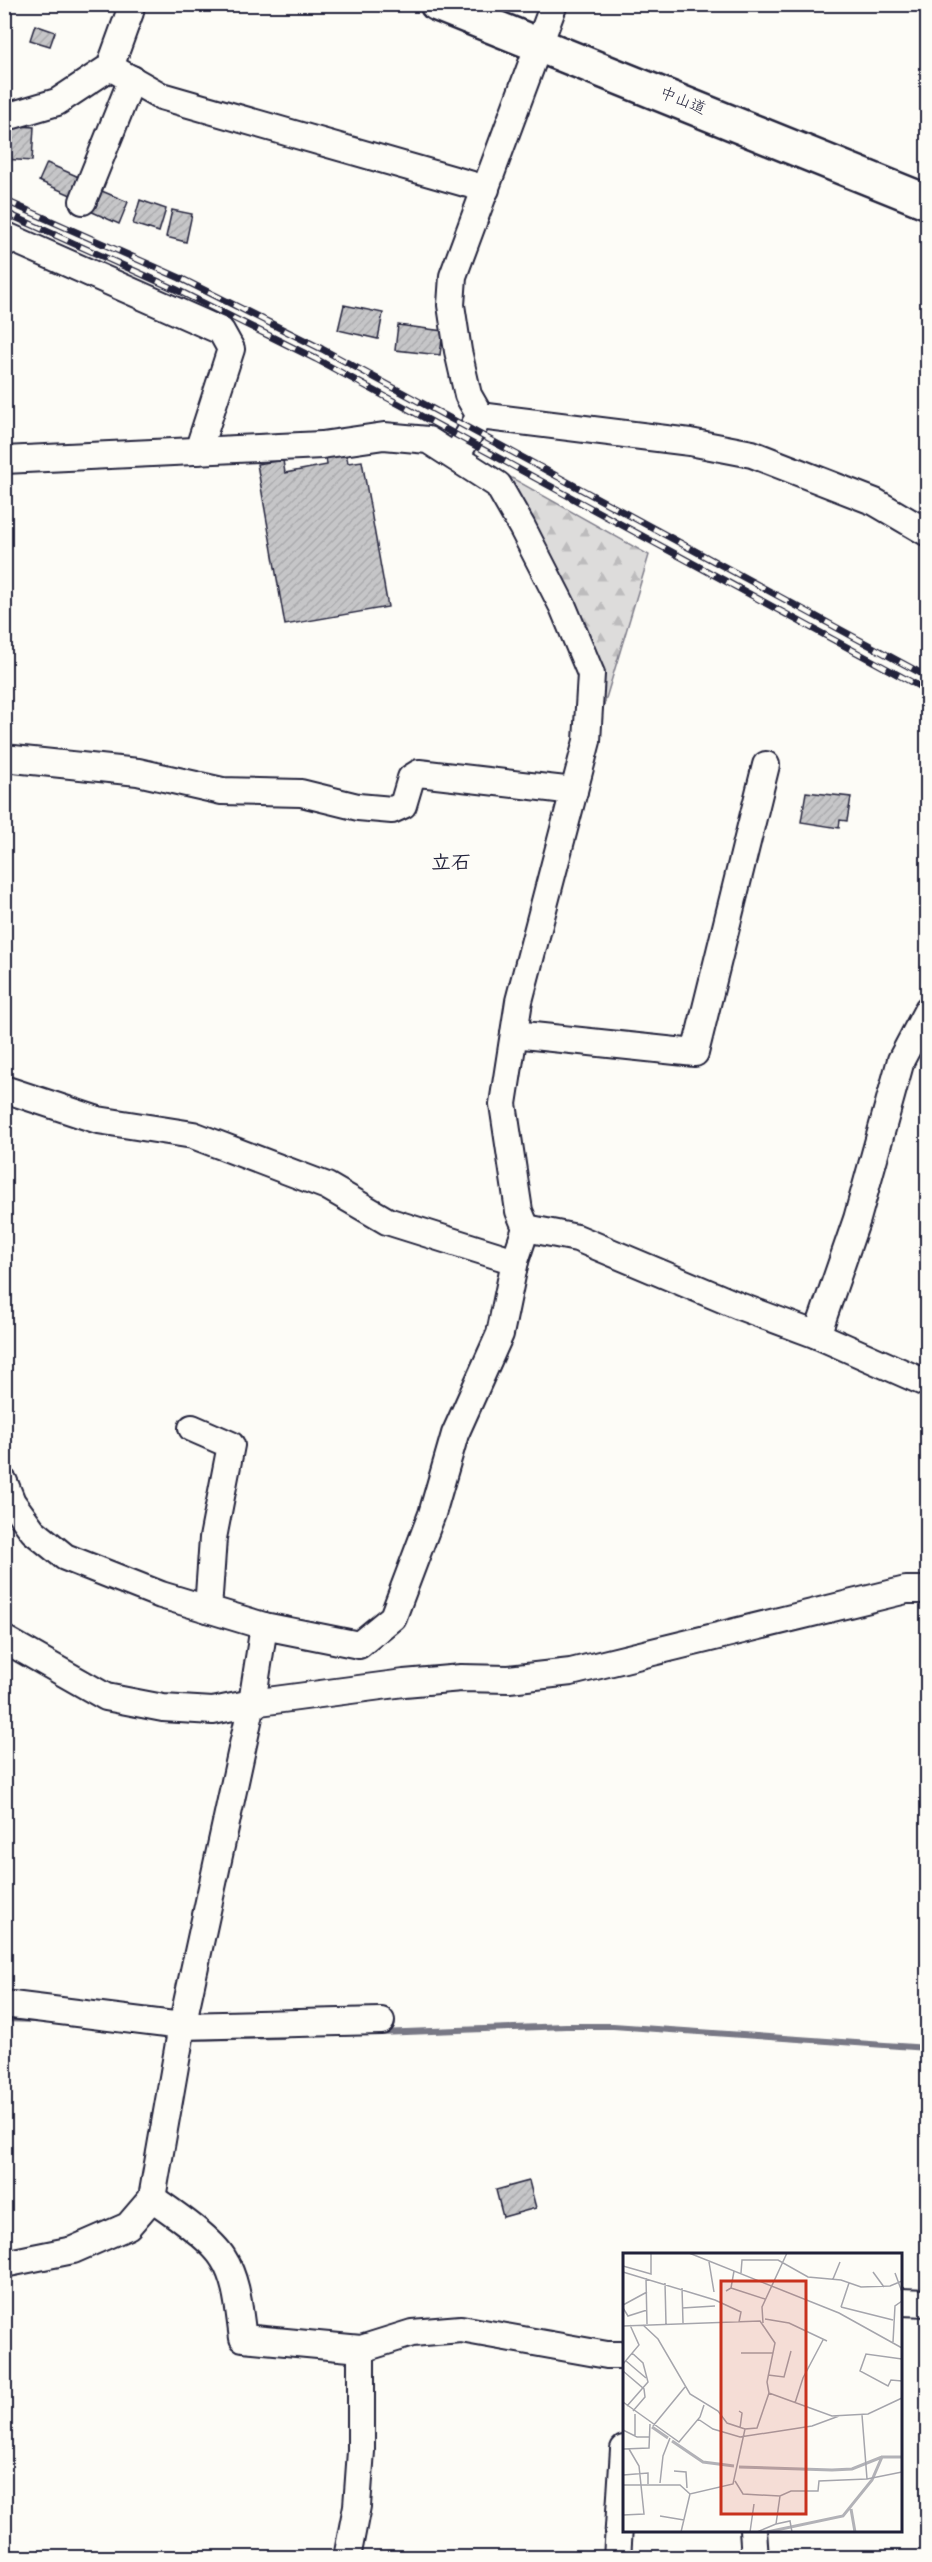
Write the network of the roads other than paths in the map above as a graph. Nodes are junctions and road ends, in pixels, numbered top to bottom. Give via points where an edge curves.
1 (131, 4) edge
2 (437, 4) edge
3 (554, 4) edge
4 (540, 45) junction
5 (121, 73) junction
6 (4, 114) edge
7 (486, 189) junction
8 (83, 201) dead end
9 (927, 202) edge
10 (4, 235) edge
11 (480, 416) junction
12 (198, 452) junction
13 (456, 456) junction
14 (4, 460) edge
15 (927, 533) edge
16 (4, 758) edge
17 (766, 765) dead end
18 (574, 791) junction
19 (927, 1009) edge
20 (514, 1034) junction
21 (4, 1089) edge
22 (526, 1228) junction
23 (515, 1261) junction
24 (817, 1335) junction
25 (927, 1384) edge
26 (192, 1428) dead end
27 (4, 1482) edge
28 (927, 1590) edge
29 (208, 1609) junction
30 (264, 1626) junction
31 (4, 1639) edge
32 (252, 1703) junction
33 (4, 2004) edge
34 (381, 2021) dead end
35 (182, 2026) junction
36 (152, 2198) junction
37 (4, 2264) edge
38 (902, 2302) edge
39 (927, 2303) edge
40 (361, 2349) junction
41 (623, 2355) edge
42 (623, 2465) edge
43 (753, 2532) edge
44 (347, 2558) edge
45 (617, 2558) edge
46 (755, 2558) edge

1 - 5 street
2 - 4 highway, 中山道
3 - 4 street
4 - 7 street
4 - 9 highway, 中山道
5 - 6 street via 57,102
5 - 7 street via 161,96
5 - 8 street
7 - 11 street via 453,276 451,305 468,395
10 - 12 street via 221,331 231,349
11 - 13 street
11 - 15 street via 690,442 752,454 875,502
12 - 13 street via 322,445 384,436 428,440
12 - 14 street
13 - 18 street via 498,485 563,607 591,674 587,741
16 - 18 street via 138,772 222,791 301,793 358,807 392,810 403,805 411,778 419,773
17 - 20 street via 695,1053
18 - 20 street via 519,1001
19 - 24 street via 901,1060 857,1219
20 - 22 street via 503,1104 519,1210
21 - 23 street via 98,1120 193,1135 327,1186 387,1221
22 - 23 street
22 - 24 street via 577,1238
23 - 30 street via 500,1335 454,1434 432,1514 393,1617 359,1645
24 - 25 street
26 - 29 street via 231,1445 213,1538
27 - 29 street via 12,1502 33,1531 65,1557
28 - 32 street via 906,1590 571,1672 404,1683
29 - 30 street
30 - 32 street
31 - 32 street via 106,1697 213,1712
32 - 35 street
33 - 35 street
34 - 35 street
35 - 36 street
36 - 37 street via 128,2226 74,2250
36 - 40 street via 186,2221 223,2257 236,2292 243,2338
38 - 39 street
40 - 41 street via 412,2333 461,2329
40 - 44 street via 361,2451 357,2506
42 - 45 street
43 - 46 street

